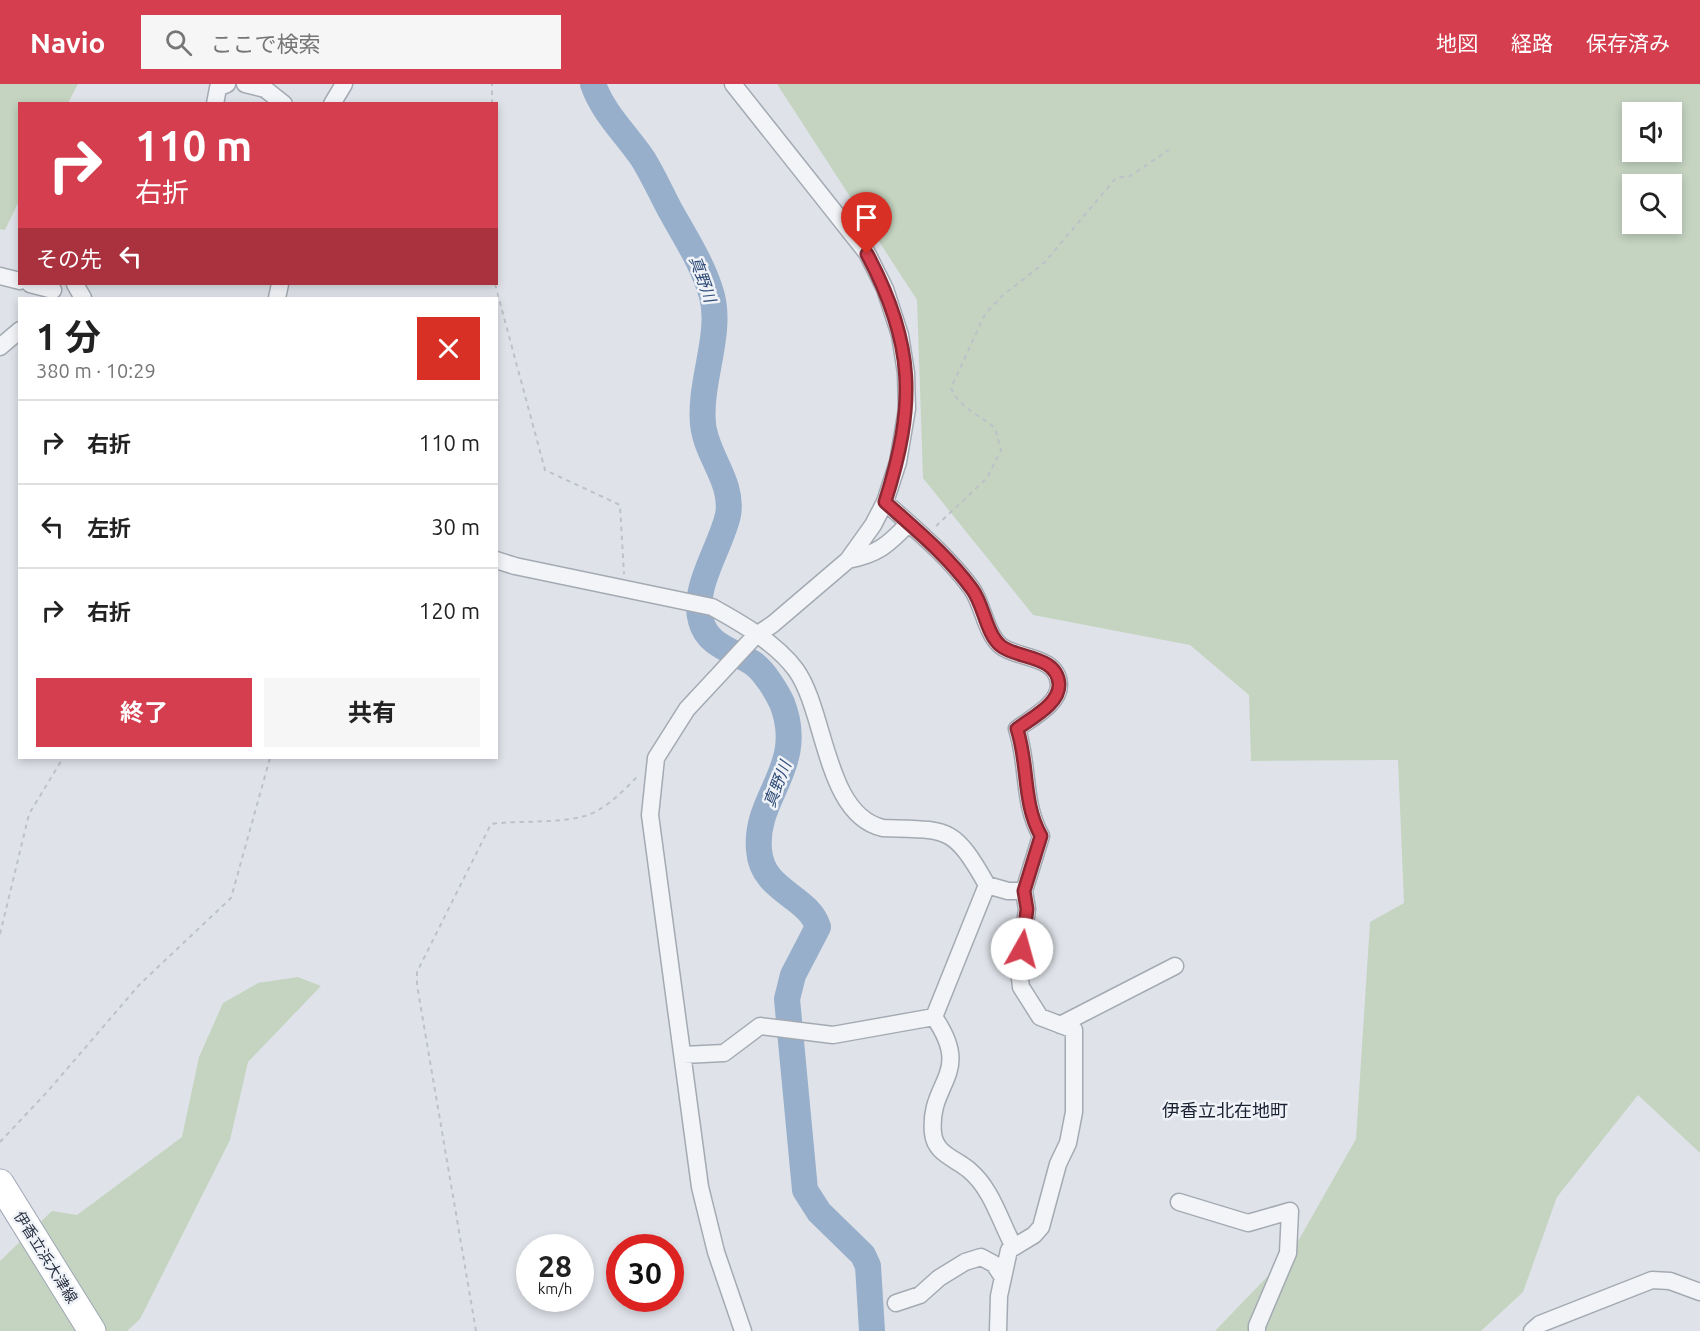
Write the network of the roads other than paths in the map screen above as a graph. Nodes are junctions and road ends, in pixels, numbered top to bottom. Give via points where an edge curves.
1 (206, 84) edge
2 (227, 84) edge
3 (245, 84) edge
4 (344, 84) edge
5 (733, 84) edge
6 (215, 102) edge
7 (281, 102) edge
8 (333, 102) edge
9 (0, 276) edge
10 (18, 280) edge
11 (34, 285) edge
12 (54, 290) edge
13 (18, 332) edge
14 (0, 347) edge
15 (885, 502) junction
16 (909, 523) junction
17 (848, 560) junction
18 (498, 561) edge
19 (755, 636) junction
20 (987, 885) junction
21 (1024, 891) junction
22 (1175, 966) dead end
23 (934, 1017) junction
24 (1060, 1025) junction
25 (683, 1055) junction
26 (0, 1183) edge
27 (1179, 1202) dead end
28 (1013, 1245) junction
29 (1002, 1276) junction
30 (1700, 1292) edge
31 (896, 1303) dead end
32 (997, 1330) edge
33 (92, 1331) edge
34 (743, 1331) edge
35 (1257, 1331) edge
36 (1532, 1331) edge

1 - 6 street
2 - 6 street via 218,88
3 - 7 street via 265,89
4 - 8 street
5 - 15 street via 867,254 885,289 900,335 907,410 898,462
9 - 10 street
11 - 12 street
13 - 14 street
15 - 16 street
15 - 17 street
16 - 17 street via 887,546
16 - 21 street via 932,542 974,591 999,645 1028,655 1056,673 1057,694 1017,729 1030,817 1041,836
17 - 19 street
18 - 19 street via 712,608 739,622
19 - 20 street via 786,659 801,678 836,781 862,817 883,828 932,830 951,836 967,852
19 - 25 street via 687,709 656,758 650,815
20 - 21 street
20 - 23 street
21 - 24 street via 1027,909 1019,970 1021,987 1040,1017
22 - 24 street
23 - 25 street via 833,1035 760,1026 724,1053
23 - 28 street via 952,1058 933,1112 935,1145 978,1180
24 - 28 street via 1074,1030 1074,1112 1068,1143 1058,1164 1041,1227
25 - 34 street via 700,1187 716,1252
26 - 33 main road, 伊香立浜大津線
27 - 35 street via 1248,1223 1290,1211 1288,1252
28 - 29 street
29 - 31 street via 994,1264 981,1257 939,1278 920,1295
29 - 32 street
30 - 36 street via 1670,1281 1652,1280 1540,1324

